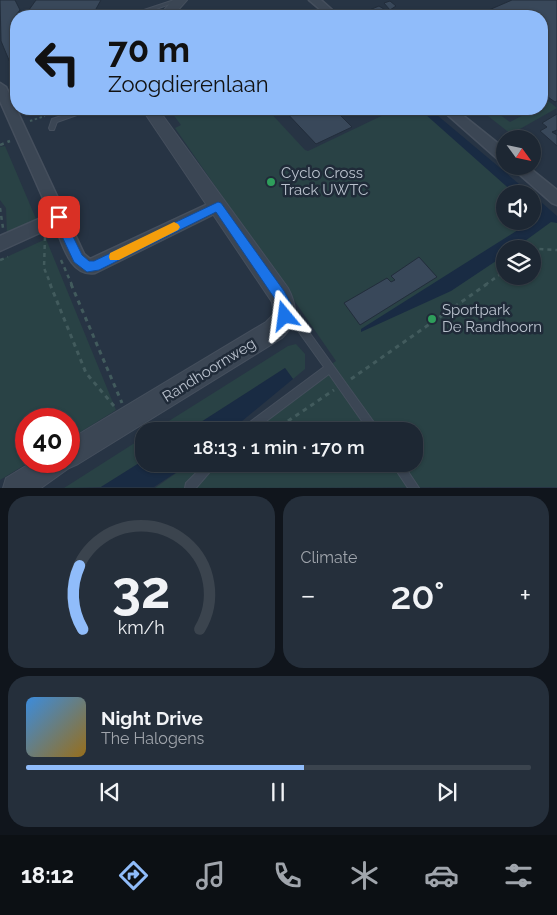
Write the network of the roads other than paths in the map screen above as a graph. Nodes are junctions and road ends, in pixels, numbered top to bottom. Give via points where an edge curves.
1 (179, 0) edge
2 (314, 0) edge
3 (149, 10) edge
4 (326, 10) edge
5 (0, 87) edge
6 (10, 109) edge
7 (13, 115) edge
8 (73, 115) edge
9 (154, 115) edge
10 (454, 115) edge
11 (52, 128) dead end
12 (496, 150) edge
13 (528, 175) edge
14 (557, 199) edge
15 (218, 206) junction
16 (52, 220) junction
17 (1, 240) edge
18 (285, 316) junction
19 (330, 368) junction
20 (257, 422) edge
21 (369, 422) edge
22 (80, 448) edge
23 (203, 472) edge
24 (403, 472) edge
25 (40, 473) edge
26 (190, 486) edge
27 (16, 488) edge
28 (414, 488) edge

1 - 3 lane
2 - 4 street
5 - 6 street
7 - 16 street
8 - 11 lane via 54,122
9 - 15 street
10 - 12 street
13 - 14 street
15 - 16 street via 87,267
15 - 18 street via 280,295 285,304
16 - 17 street
18 - 19 lane via 293,317
18 - 22 street, Randhoornweg via 274,330
19 - 20 lane
19 - 21 lane
23 - 26 lane
24 - 28 lane
25 - 27 street

